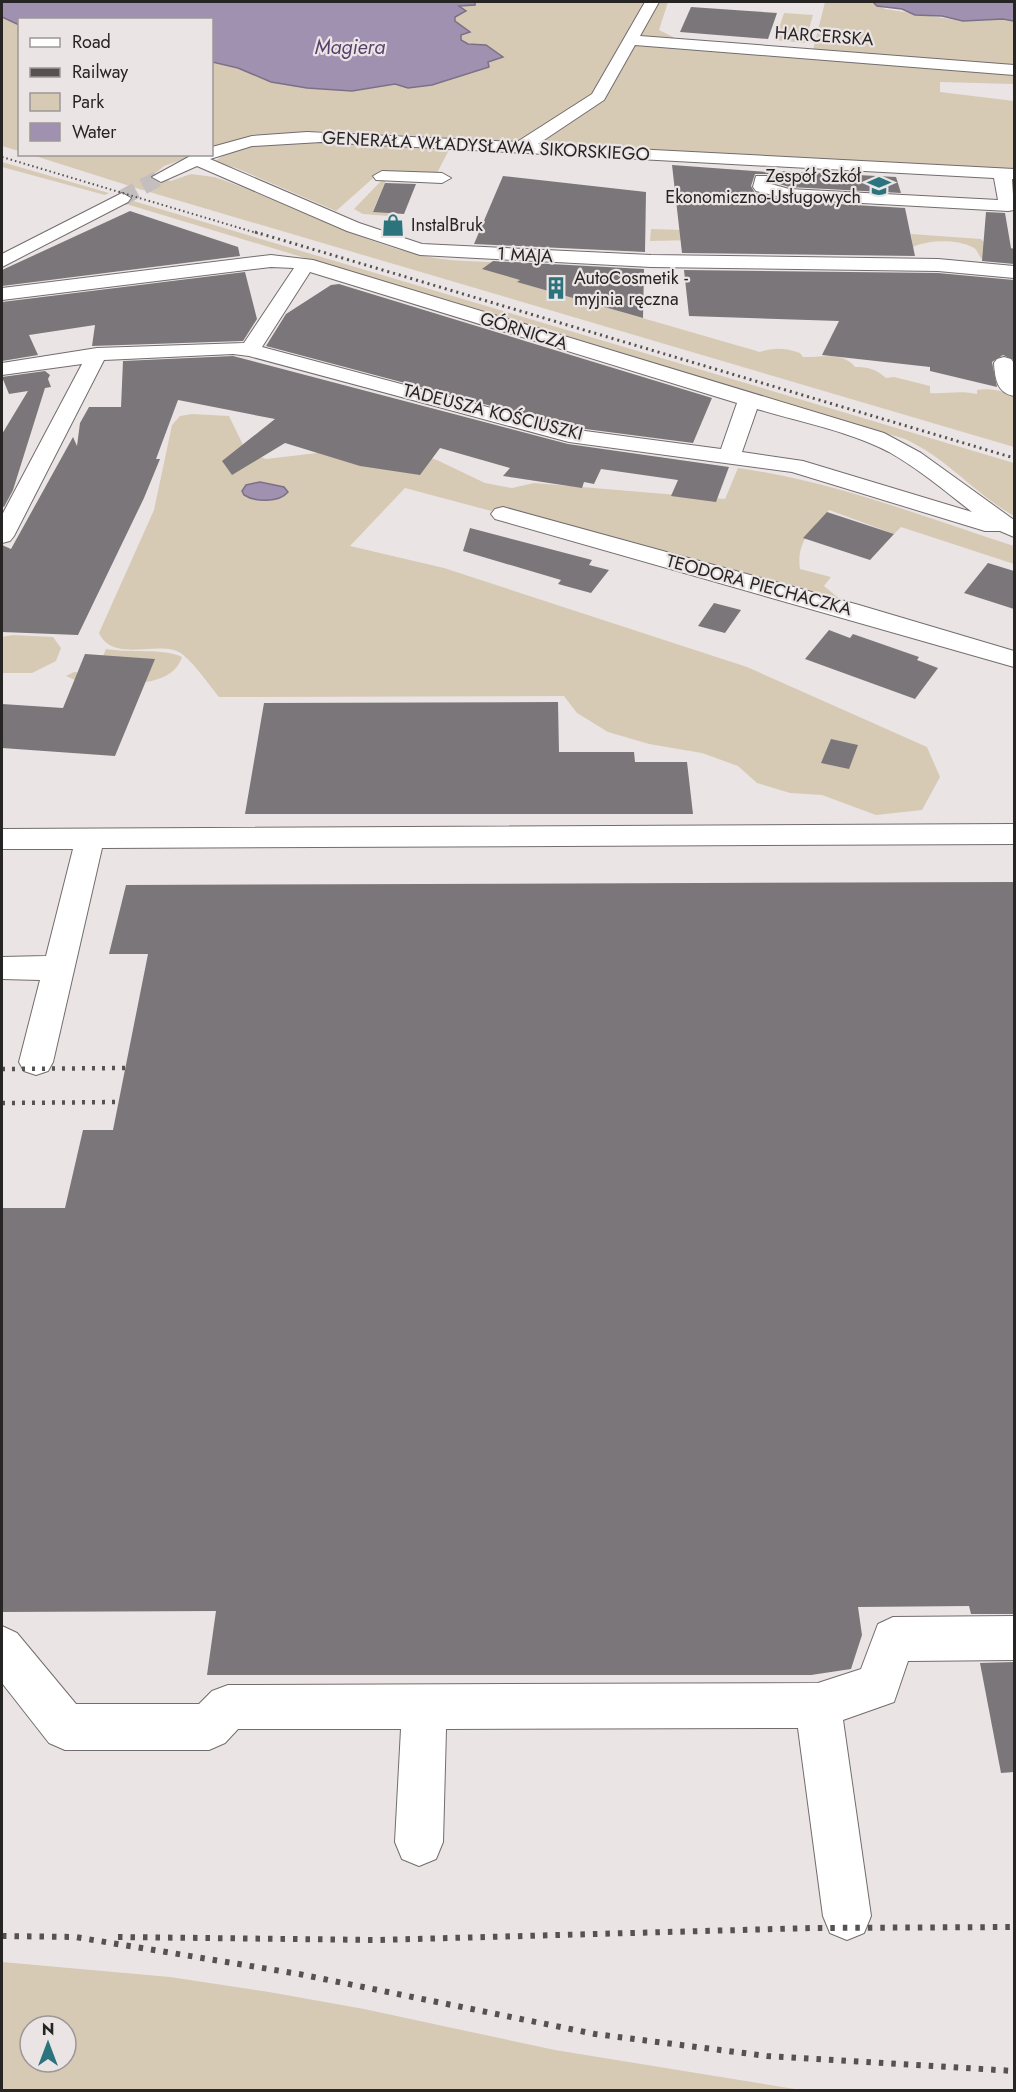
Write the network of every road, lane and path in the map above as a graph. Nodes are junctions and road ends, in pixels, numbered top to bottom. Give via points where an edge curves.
1 (652, 2) edge
2 (632, 40) junction
3 (1014, 70) edge
4 (521, 147) junction
5 (213, 153) edge
6 (205, 156) edge
7 (1008, 173) edge
8 (382, 176) dead end
9 (161, 177) tunnel mouth
10 (762, 180) dead end
11 (122, 198) tunnel mouth
12 (436, 198) dead end
13 (2, 261) edge
14 (306, 264) junction
15 (1014, 272) edge
16 (2, 294) edge
17 (250, 350) junction
18 (97, 354) junction
19 (1004, 363) dead end
20 (2, 369) edge
21 (1014, 390) edge
22 (749, 399) junction
23 (730, 456) junction
24 (969, 499) junction
25 (938, 509) junction
26 (503, 514) dead end
27 (1014, 531) edge
28 (2, 536) edge
29 (1014, 659) edge
30 (1014, 834) edge
31 (90, 838) junction
32 (2, 839) edge
33 (2, 968) edge
34 (58, 968) junction
35 (36, 1062) dead end
36 (1014, 1638) edge
37 (2, 1648) edge
38 (818, 1705) junction
39 (424, 1707) junction
40 (419, 1842) dead end
41 (847, 1916) dead end

1 - 2 street
2 - 3 street, HARCERSKA
2 - 4 street via 598,97
4 - 5 street, GENERAŁA WŁADYSŁAWA SIKORSKIEGO via 300,137 245,143
4 - 7 street, GENERAŁA WŁADYSŁAWA SIKORSKIEGO
6 - 9 street, GENERAŁA WŁADYSŁAWA SIKORSKIEGO
6 - 15 street, 1 MAJA via 354,227 420,249 651,261 938,265
7 - 10 street via 1008,206 789,194 762,187
8 - 12 street via 443,175
11 - 13 street
14 - 16 street, GÓRNICZA via 271,261
14 - 17 street
14 - 22 street, GÓRNICZA
17 - 18 street, TADEUSZA KOŚCIUSZKI
17 - 23 street, TADEUSZA KOŚCIUSZKI via 569,435
18 - 20 street, TADEUSZA KOŚCIUSZKI
18 - 28 street
19 - 21 street via 1006,382
22 - 23 street
22 - 24 street, GÓRNICZA via 891,444 923,462
23 - 25 street, TADEUSZA KOŚCIUSZKI via 795,466
24 - 25 street via 963,508
24 - 27 street, GÓRNICZA
25 - 27 street, TADEUSZA KOŚCIUSZKI
26 - 29 street, TEODORA PIECHACZKA
30 - 31 street
31 - 32 street
31 - 34 street
33 - 34 street
34 - 35 street
36 - 38 street via 893,1639 878,1686
37 - 39 street via 65,1727 209,1727 228,1707
38 - 39 street
38 - 41 street
39 - 40 street

